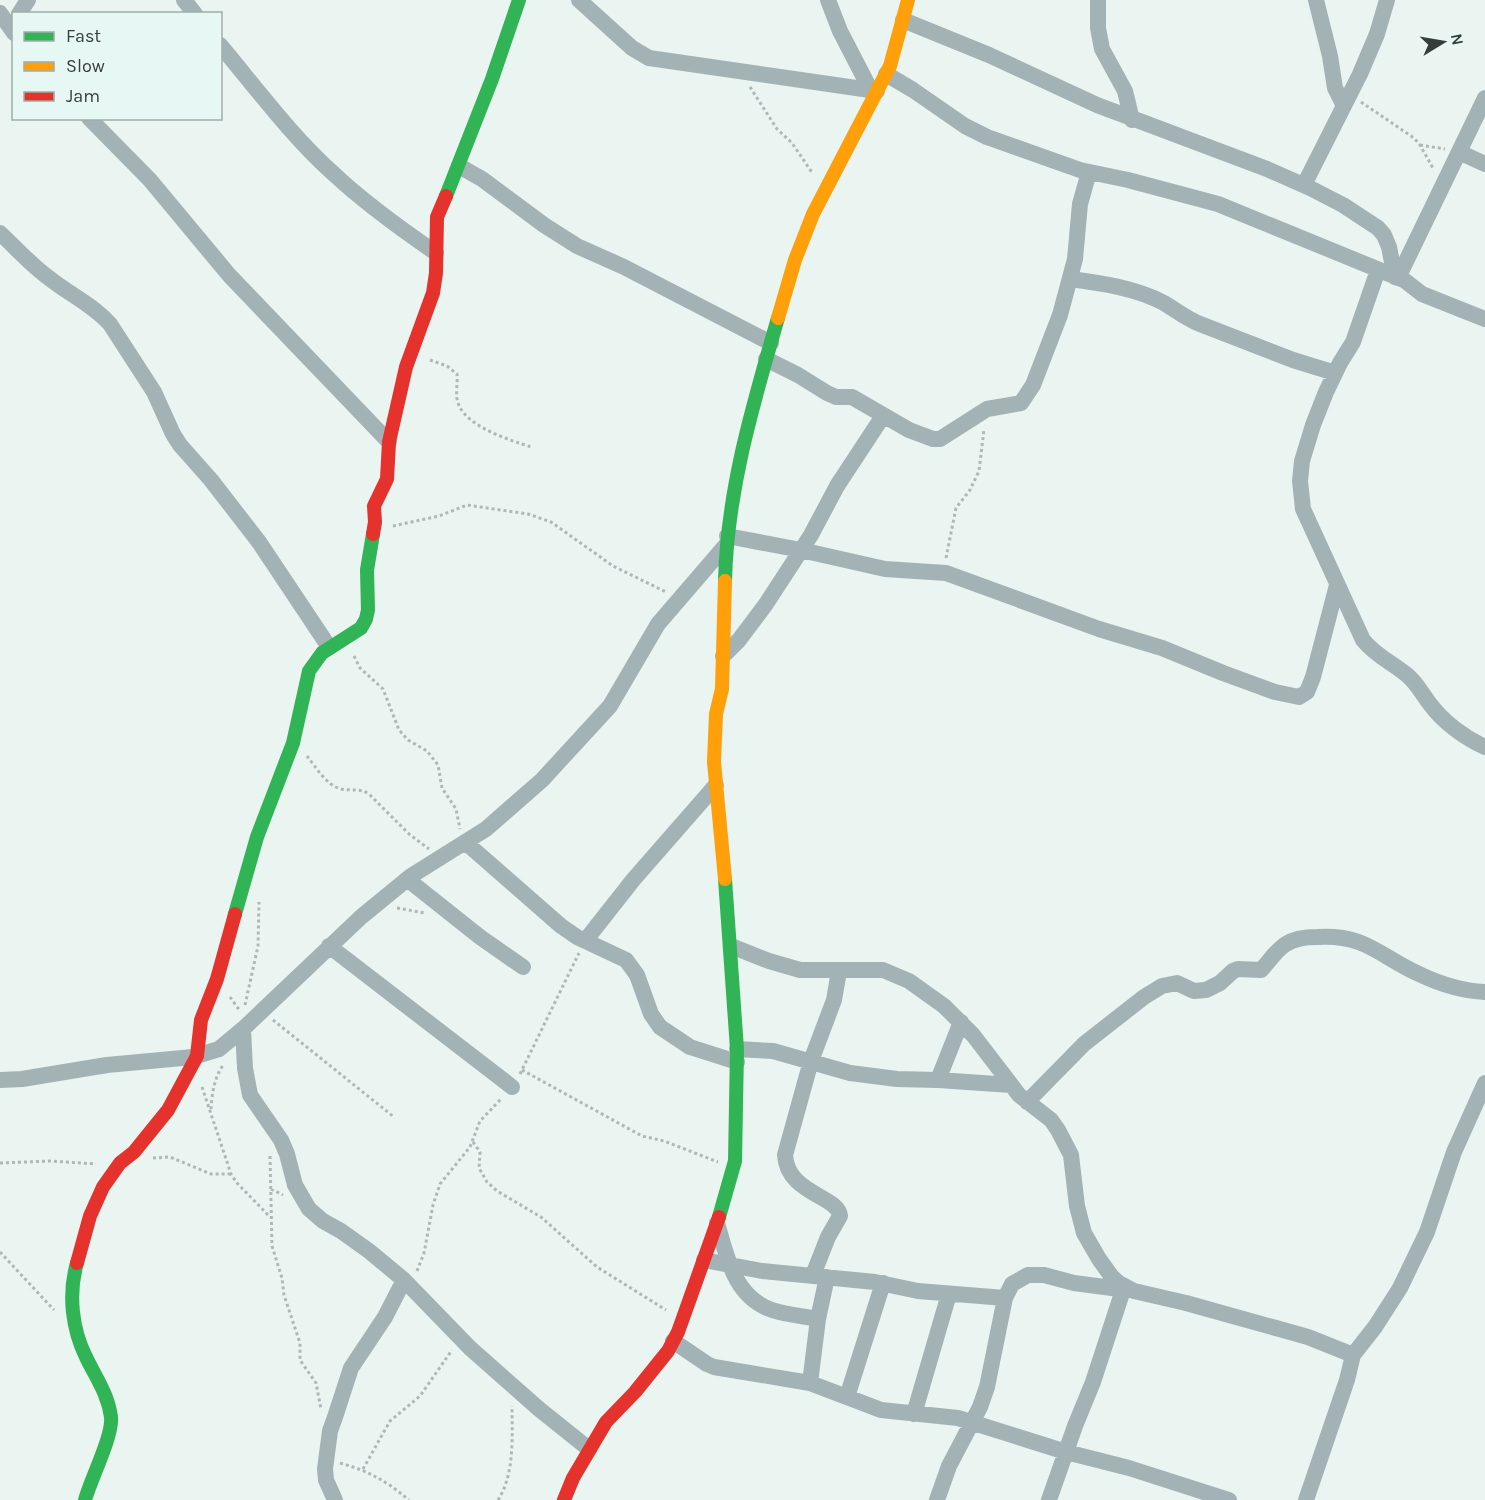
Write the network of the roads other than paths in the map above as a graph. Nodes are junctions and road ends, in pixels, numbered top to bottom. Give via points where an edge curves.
1 (184, 0) edge
2 (519, 0) edge
3 (579, 0) edge
4 (828, 0) edge
5 (908, 0) edge
6 (1098, 0) edge
7 (1316, 0) edge
8 (1387, 0) edge
9 (193, 12) edge
10 (0, 13) edge
11 (903, 20) junction
12 (9, 31) edge
13 (222, 47) edge
14 (886, 74) junction
15 (874, 91) junction
16 (1485, 98) edge
17 (1347, 100) junction
18 (91, 120) edge
19 (1132, 120) junction
20 (1459, 153) junction
21 (1485, 165) edge
22 (459, 166) junction
23 (1089, 172) junction
24 (1304, 185) junction
25 (0, 232) edge
26 (436, 253) junction
27 (1378, 270) junction
28 (1397, 277) junction
29 (1070, 279) junction
30 (1485, 320) edge
31 (769, 351) junction
32 (1335, 373) junction
33 (883, 416) junction
34 (389, 442) junction
35 (727, 541) junction
36 (801, 550) junction
37 (1337, 585) junction
38 (329, 647) junction
39 (723, 656) junction
40 (1485, 747) edge
41 (716, 785) junction
42 (465, 842) junction
43 (407, 879) junction
44 (585, 941) junction
45 (329, 946) junction
46 (731, 946) junction
47 (764, 959) junction
48 (523, 967) dead end
49 (839, 971) junction
50 (733, 977) junction
51 (1485, 992) edge
52 (961, 1022) junction
53 (236, 1035) junction
54 (737, 1055) junction
55 (195, 1059) junction
56 (811, 1061) junction
57 (0, 1080) edge
58 (938, 1080) junction
59 (1485, 1083) edge
60 (1011, 1085) junction
61 (512, 1087) road end
62 (1028, 1102) junction
63 (1479, 1111) edge
64 (717, 1223) junction
65 (704, 1260) junction
66 (730, 1264) junction
67 (820, 1276) junction
68 (854, 1280) junction
69 (407, 1283) junction
70 (883, 1283) junction
71 (1128, 1290) junction
72 (949, 1294) junction
73 (1005, 1298) junction
74 (876, 1305) junction
75 (818, 1319) junction
76 (673, 1341) junction
77 (1353, 1355) junction
78 (810, 1383) junction
79 (846, 1397) junction
80 (914, 1414) junction
81 (972, 1423) junction
82 (589, 1449) junction
83 (1066, 1452) junction
84 (85, 1500) edge
85 (335, 1500) edge
86 (564, 1500) edge
87 (937, 1500) edge
88 (1048, 1500) edge
89 (1229, 1500) edge
90 (1306, 1500) edge

1 - 9 street
2 - 22 street
3 - 15 street via 640,54
4 - 15 street via 840,32
5 - 11 street
6 - 19 street via 1102,49 1125,91
7 - 17 street via 1335,87
8 - 17 street via 1377,34
10 - 12 street
11 - 14 street
11 - 19 street
13 - 26 street via 333,175 394,225
14 - 15 street
14 - 23 street via 987,137
15 - 31 street via 813,214 795,260
16 - 20 street
17 - 24 street
18 - 34 street via 150,180 229,275
19 - 24 street
20 - 21 street
20 - 28 street
22 - 26 street via 437,217
22 - 31 street via 577,246 624,267
23 - 27 street via 1218,204
23 - 29 street via 1080,204 1076,259
24 - 28 street via 1378,228 1389,247
25 - 38 street via 46,276 110,324 154,392 180,445 259,542
26 - 34 street via 431,303 411,352
27 - 28 street
27 - 32 street via 1353,342
28 - 30 street via 1422,294
29 - 32 street via 1103,284 1164,303 1185,318
29 - 33 street via 1044,359 1027,396 1017,405 987,409 940,439 909,430
31 - 33 street via 836,397 852,397
31 - 35 street via 736,479
32 - 37 street via 1302,461 1300,481 1303,509
33 - 36 street
34 - 38 street via 388,474 374,506 375,526 367,570 368,610 361,628
35 - 36 street
35 - 39 street
35 - 42 street via 658,624 610,706 542,780 486,829
36 - 37 street via 885,569 942,573 1162,648 1275,693 1299,697 1307,692 1313,677
36 - 39 street via 766,604
37 - 40 street via 1373,653 1406,674 1436,711 1469,740
38 - 55 street via 309,671 294,741 257,837 217,979 201,1020
39 - 41 street via 716,714
41 - 44 street
41 - 46 street
42 - 43 street
42 - 44 street via 561,926
43 - 45 street
43 - 48 street
44 - 54 street via 626,960 637,975 660,1027 690,1047
45 - 53 street
45 - 61 street
46 - 47 street
46 - 50 street
47 - 49 street via 800,970
47 - 50 street
49 - 52 street via 875,969 894,974 929,995
49 - 56 street via 834,1000
50 - 54 street
51 - 62 street via 1447,985 1417,973 1361,941 1329,936 1299,939 1284,945 1261,970 1233,971 1211,989 1194,991 1174,983 1162,986 1084,1044
52 - 58 street
52 - 60 street
53 - 55 street via 219,1049
53 - 69 street via 250,1095 287,1154 301,1198 323,1221
54 - 56 street via 773,1051
54 - 64 street via 733,1168
55 - 57 street via 107,1065
55 - 84 street via 163,1117 103,1187 90,1216 74,1273 76,1335 105,1391 111,1419 110,1433
56 - 58 street via 850,1073 897,1080
56 - 67 street via 785,1155 797,1182 840,1212 828,1237
58 - 60 street
59 - 63 street
60 - 62 street
62 - 71 street via 1051,1120 1071,1155 1084,1233 1112,1278
63 - 77 street via 1454,1152 1427,1232 1400,1288
64 - 65 street
64 - 66 street
65 - 66 street
65 - 76 street
66 - 67 street
66 - 75 street via 737,1281 752,1299 772,1310
67 - 68 street
67 - 75 street
68 - 70 street
68 - 74 street
69 - 82 street via 513,1386
69 - 85 street via 351,1368 330,1431 326,1480
70 - 72 street
70 - 74 street
71 - 73 street via 1028,1275 1012,1284
71 - 77 street via 1297,1334
71 - 83 street
72 - 73 street
72 - 80 street
73 - 81 street via 987,1387
74 - 79 street
75 - 78 street
76 - 78 street via 714,1367
76 - 82 street via 635,1392 606,1422
77 - 90 street
78 - 79 street
79 - 80 street via 880,1410
80 - 81 street via 943,1415
81 - 83 street
81 - 87 street via 949,1466
82 - 86 street
83 - 88 street
83 - 89 street

